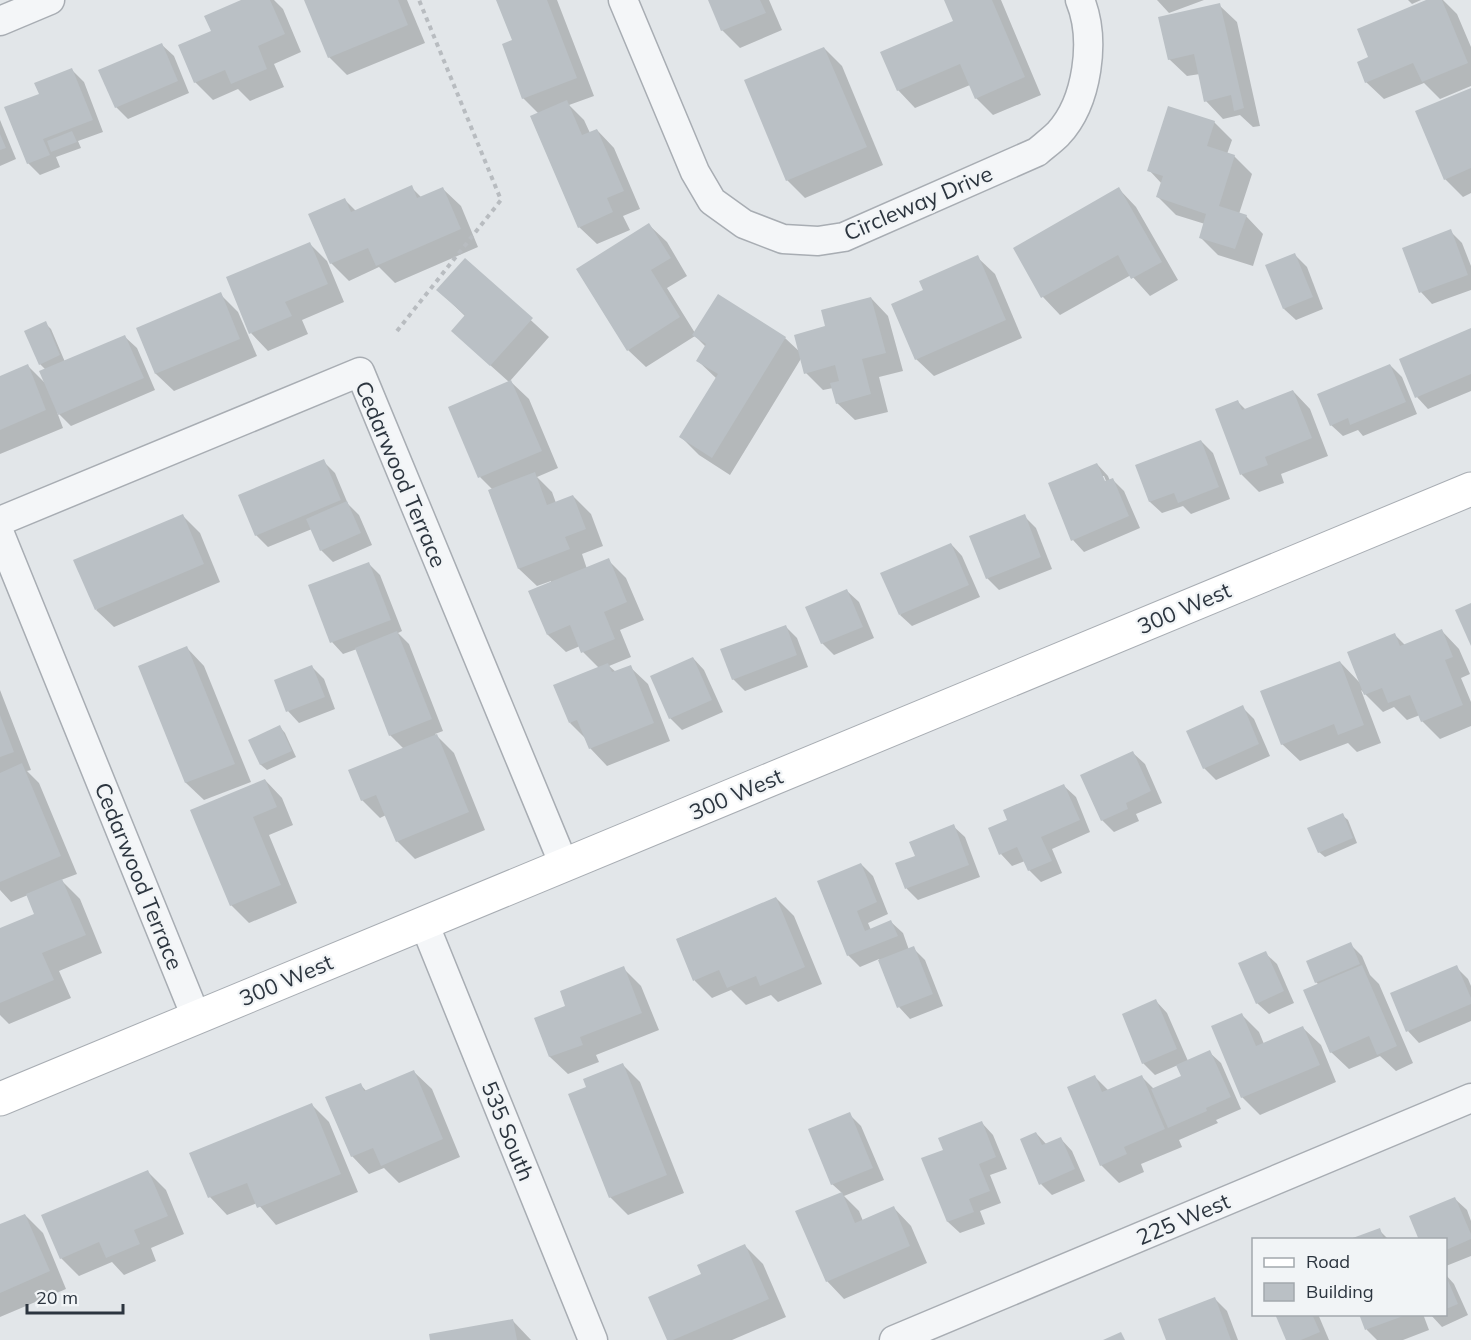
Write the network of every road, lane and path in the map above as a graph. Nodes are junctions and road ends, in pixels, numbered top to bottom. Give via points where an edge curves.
1 (50, 0) edge
2 (419, 0) edge
3 (623, 0) edge
4 (1080, 0) edge
5 (0, 21) edge
6 (397, 331) dead end
7 (1471, 489) edge
8 (0, 520) edge
9 (0, 534) edge
10 (564, 865) junction
11 (424, 923) junction
12 (196, 1017) junction
13 (1471, 1098) edge
14 (0, 1099) edge
15 (593, 1340) edge
16 (894, 1340) edge

1 - 5 street
2 - 6 path via 501,200
3 - 4 street, Circleway Drive via 695,172 712,201 744,224 783,239 818,241 844,237 1037,152 1060,132 1078,102 1089,60 1087,16
7 - 10 street, 300 West
8 - 10 street, Cedarwood Terrace via 360,372
9 - 12 street, Cedarwood Terrace
10 - 11 street, 300 West
11 - 12 street, 300 West
11 - 15 street, 535 South
12 - 14 street, 300 West
13 - 16 street, 225 West

